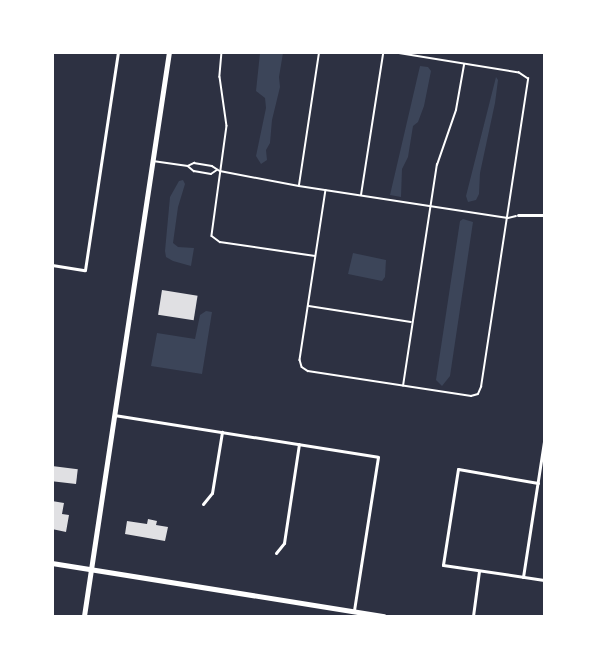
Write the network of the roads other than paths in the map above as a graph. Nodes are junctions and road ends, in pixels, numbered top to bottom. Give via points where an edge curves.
1 (118, 52) edge
2 (169, 52) edge
3 (222, 52) edge
4 (320, 52) edge
5 (385, 53) edge
6 (465, 64) junction
7 (153, 160) junction
8 (188, 166) junction
9 (218, 171) junction
10 (299, 186) junction
11 (326, 190) junction
12 (360, 195) junction
13 (430, 206) junction
14 (518, 215) joint
15 (544, 215) edge
16 (508, 218) junction
17 (316, 256) junction
18 (52, 265) edge
19 (308, 306) junction
20 (413, 322) junction
21 (403, 386) junction
22 (114, 415) junction
23 (222, 432) junction
24 (544, 442) edge
25 (299, 444) junction
26 (538, 483) junction
27 (203, 504) dead end
28 (276, 553) dead end
29 (52, 563) edge
30 (92, 570) junction
31 (479, 570) junction
32 (523, 577) junction
33 (544, 580) edge
34 (354, 611) junction
35 (84, 616) edge
36 (384, 616) edge
37 (473, 616) edge

1 - 18 street via 85,270
2 - 7 main road
3 - 9 lane via 220,77 227,126
4 - 10 lane
5 - 6 lane
5 - 12 lane
6 - 13 lane via 456,110 439,156
6 - 16 lane via 527,77
7 - 8 lane
7 - 22 main road
8 - 9 lane via 211,174
8 - 9 lane via 212,166
9 - 10 lane
9 - 17 lane via 213,238
10 - 11 lane
11 - 12 lane
11 - 17 lane
12 - 13 lane
13 - 16 lane
13 - 20 lane
14 - 15 street
14 - 16 lane
16 - 21 lane via 478,394
17 - 19 lane
19 - 20 lane
19 - 21 lane via 302,367
20 - 21 lane
22 - 23 street
22 - 30 main road
23 - 25 street
23 - 27 street via 212,493
24 - 26 street
25 - 28 street via 284,543
25 - 34 street via 378,457
26 - 31 street via 458,470 443,564
26 - 32 street
29 - 30 main road
30 - 34 main road
30 - 35 main road
31 - 32 street
31 - 37 street
32 - 33 street
34 - 36 main road

